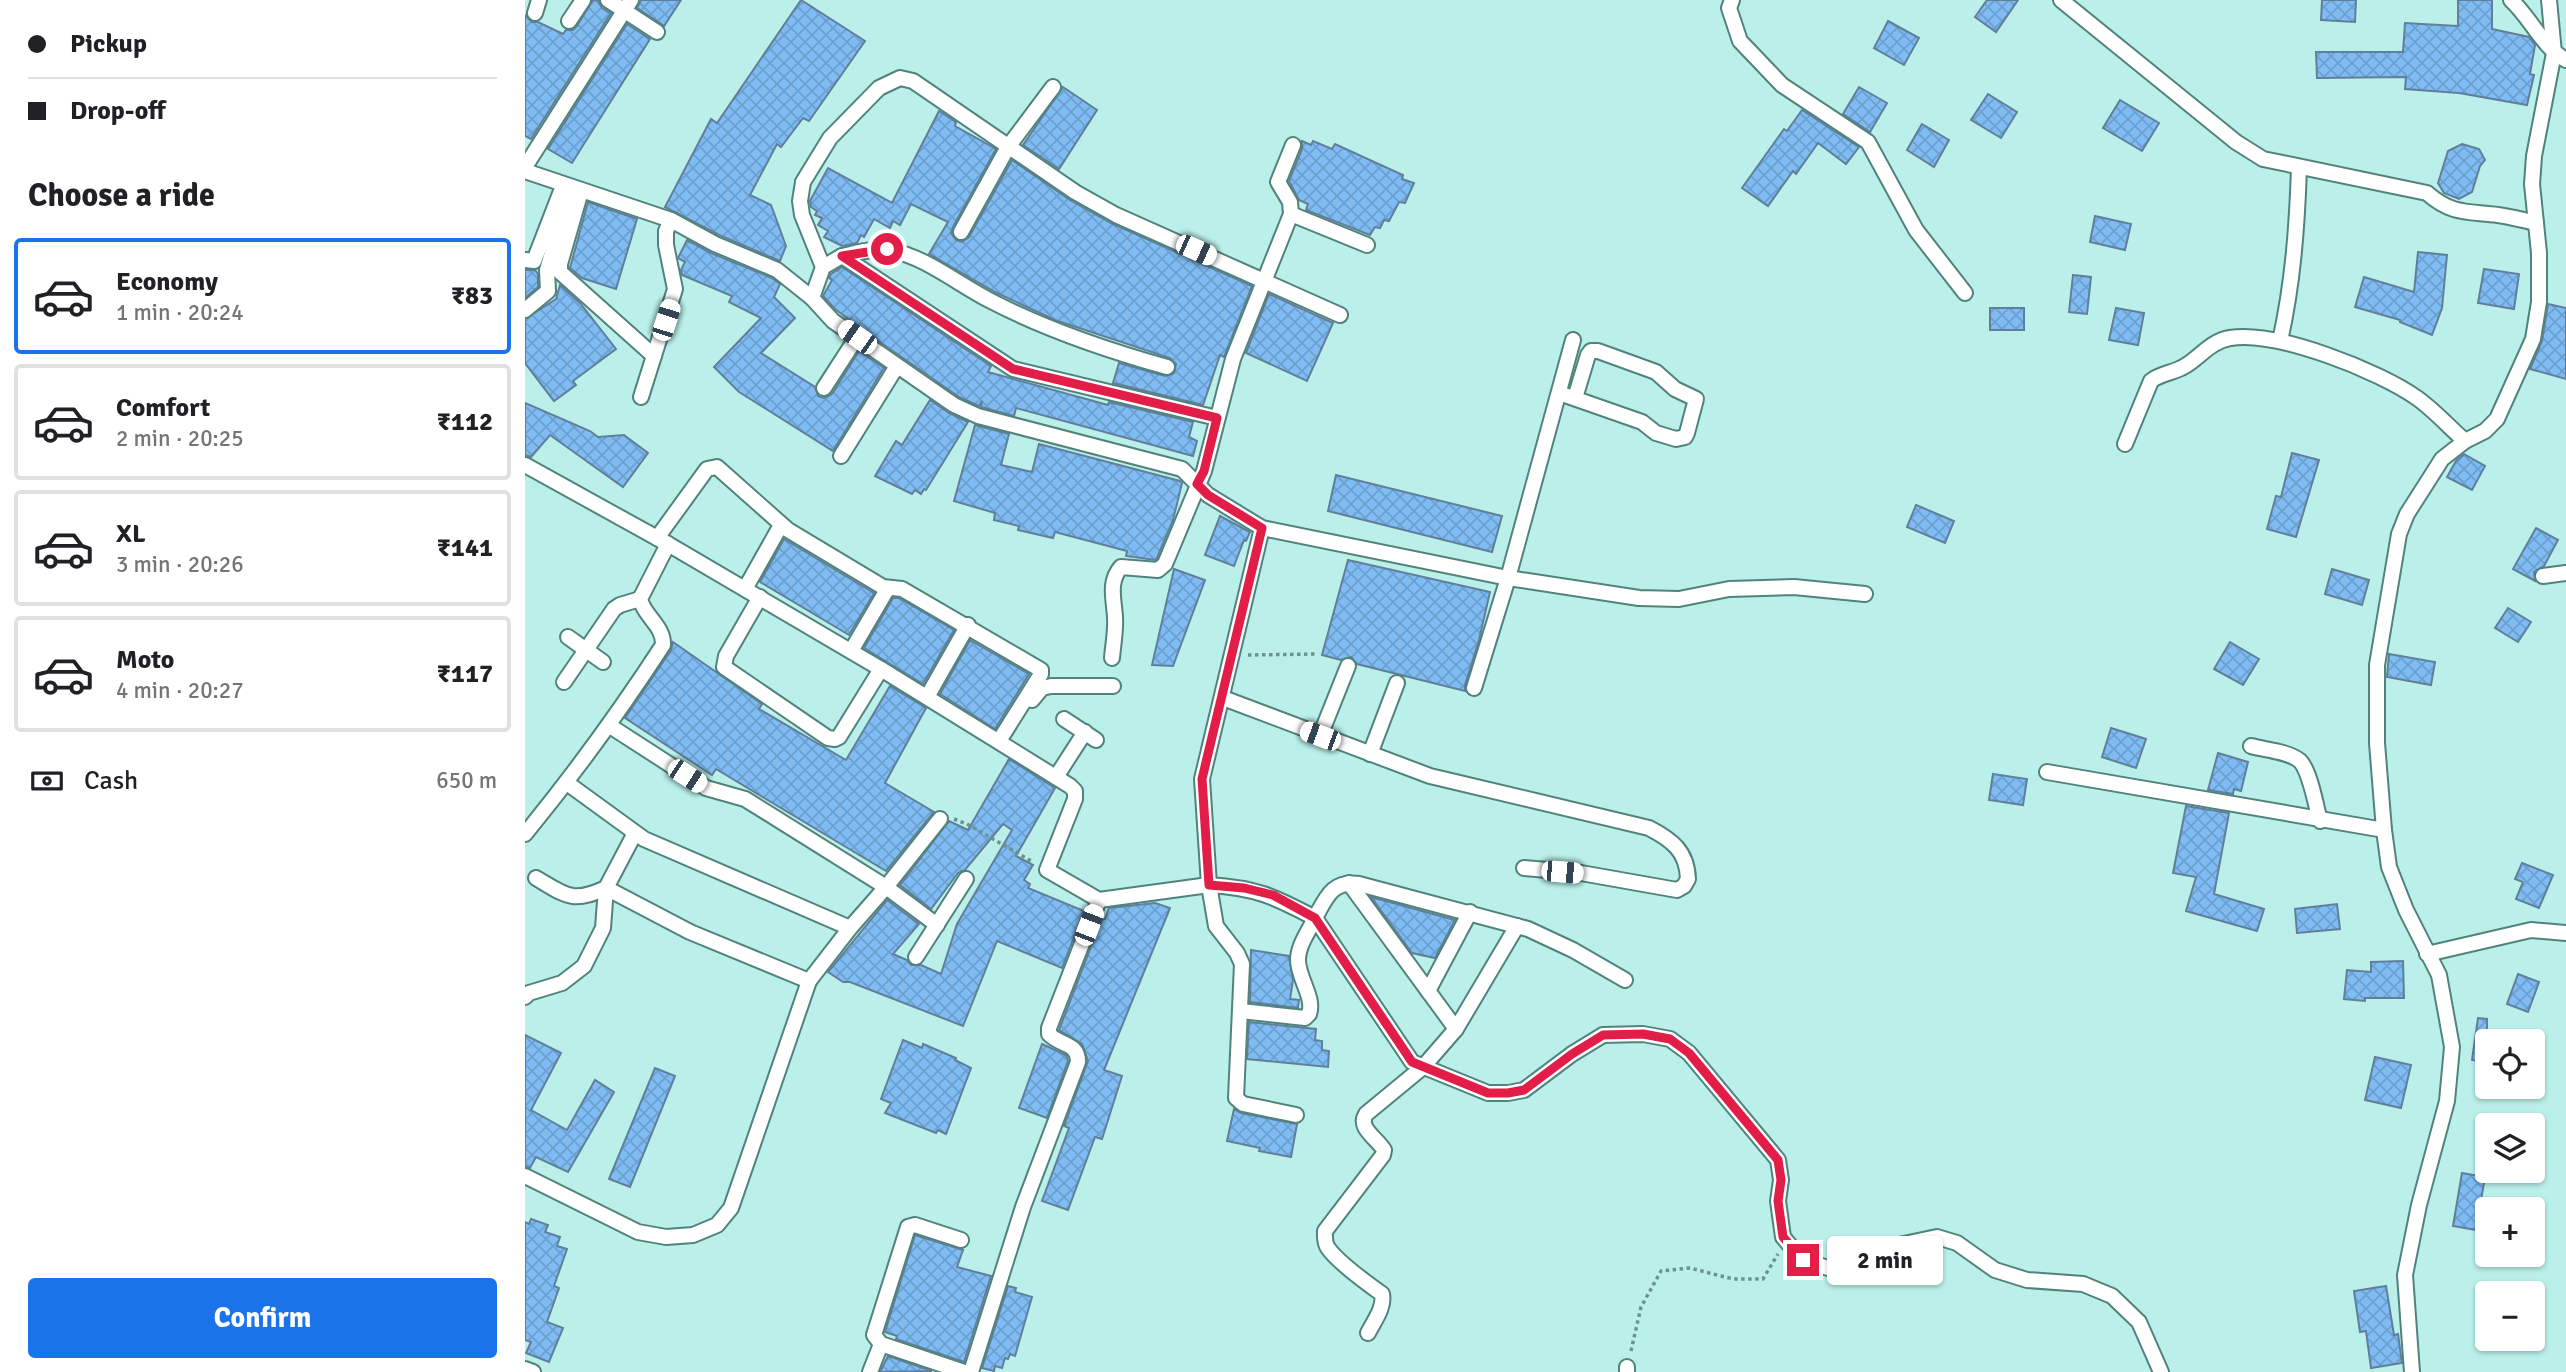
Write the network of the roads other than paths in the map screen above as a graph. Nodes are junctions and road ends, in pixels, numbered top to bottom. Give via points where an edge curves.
1 (583, 0) edge
2 (608, 0) edge
3 (1732, 0) edge
4 (2061, 0) edge
5 (2511, 0) edge
6 (2549, 0) edge
7 (627, 5) edge
8 (569, 21) dead end
9 (657, 32) dead end
10 (2560, 56) edge
11 (1053, 87) dead end
12 (1293, 145) dead end
13 (1008, 146) junction
14 (2299, 168) junction
15 (525, 169) edge
16 (572, 188) junction
17 (1290, 214) junction
18 (671, 220) junction
19 (2536, 223) junction
20 (961, 232) dead end
21 (1367, 245) dead end
22 (842, 256) junction
23 (525, 260) edge
24 (823, 267) junction
25 (1264, 281) junction
26 (1965, 293) dead end
27 (812, 298) junction
28 (525, 310) edge
29 (1340, 315) dead end
30 (857, 337) junction
31 (1573, 340) dead end
32 (2280, 341) junction
33 (654, 356) junction
34 (897, 366) junction
35 (1167, 368) dead end
36 (824, 388) dead end
37 (1559, 393) junction
38 (641, 397) dead end
39 (1574, 398) junction
40 (1217, 418) junction
41 (2465, 441) junction
42 (2125, 444) dead end
43 (841, 456) dead end
44 (525, 465) edge
45 (1197, 484) junction
46 (781, 525) junction
47 (1262, 528) junction
48 (662, 541) junction
49 (2566, 573) edge
50 (2543, 576) dead end
51 (1508, 578) junction
52 (888, 588) junction
53 (745, 589) junction
54 (1865, 594) dead end
55 (760, 597) junction
56 (640, 599) junction
57 (968, 625) junction
58 (568, 638) dead end
59 (586, 650) junction
60 (851, 651) junction
61 (1112, 658) dead end
62 (603, 662) dead end
63 (1348, 666) dead end
64 (881, 668) junction
65 (564, 682) dead end
66 (1397, 683) dead end
67 (1112, 686) dead end
68 (1474, 688) dead end
69 (927, 697) junction
70 (1223, 698) junction
71 (1064, 719) dead end
72 (610, 726) junction
73 (1320, 736) junction
74 (1002, 743) junction
75 (2251, 746) dead end
76 (1370, 754) junction
77 (2047, 772) dead end
78 (1056, 776) junction
79 (567, 783) junction
80 (940, 819) road end
81 (2320, 821) junction
82 (2383, 830) junction
83 (635, 833) junction
84 (525, 834) edge
85 (1524, 868) dead end
86 (535, 878) dead end
87 (966, 879) dead end
88 (1349, 883) junction
89 (1209, 885) junction
90 (886, 887) junction
91 (606, 888) junction
92 (1099, 900) junction
93 (1470, 912) junction
94 (1315, 918) junction
95 (937, 925) junction
96 (1517, 926) junction
97 (850, 928) junction
98 (2566, 933) edge
99 (2427, 954) junction
100 (916, 957) dead end
101 (1625, 980) dead end
102 (809, 981) junction
103 (1428, 991) junction
104 (525, 998) edge
105 (1241, 1011) junction
106 (1455, 1029) junction
107 (1423, 1067) junction
108 (1296, 1115) dead end
109 (527, 1181) edge
110 (961, 1240) dead end
111 (1368, 1333) dead end
112 (881, 1344) junction
113 (525, 1368) edge
114 (533, 1372) edge
115 (870, 1372) edge
116 (964, 1372) edge
117 (971, 1372) edge
118 (2161, 1372) edge
119 (2412, 1372) edge

1 - 8 street
2 - 7 street
3 - 26 street via 1729,8 1740,41 1782,85 1868,142 1916,230
4 - 14 street via 2235,142 2263,159
5 - 10 street
6 - 10 street
7 - 9 street
7 - 15 street
10 - 19 street via 2535,156
11 - 13 street
12 - 17 street via 1278,182 1290,202
13 - 20 street
13 - 24 street via 913,81 900,78 879,88 830,138 803,182 802,215
13 - 25 street via 1116,215
14 - 19 street via 2427,193 2442,206 2467,213
14 - 32 street via 2291,291
15 - 16 street
16 - 18 street
16 - 23 street via 534,261
16 - 28 street via 547,270 548,291
16 - 33 street via 560,272
17 - 21 street
17 - 25 street
18 - 27 street via 777,270
18 - 33 street via 666,245 675,289
19 - 41 street via 2539,302 2533,339 2497,419
22 - 24 street
22 - 35 street via 887,249 908,255 992,302 1070,337
22 - 40 street via 1013,369
24 - 27 street
25 - 29 street
25 - 40 street via 1233,359
27 - 30 street via 833,321
30 - 34 street
30 - 36 street
31 - 37 street
32 - 41 street via 2339,360 2397,387 2417,398
32 - 42 street via 2230,338 2210,346 2183,368 2159,374 2151,381
33 - 38 street
34 - 43 street
34 - 45 street via 978,416 1182,469
37 - 39 street
37 - 51 street
39 - 39 street via 1676,439 1685,437 1696,404 1696,399 1656,372 1598,351 1588,355
40 - 45 street
41 - 82 street via 2442,459 2399,534 2377,665
44 - 48 street
45 - 47 street
45 - 61 street via 1162,568 1121,567 1115,574
46 - 48 street via 714,466 707,469
46 - 52 street
46 - 53 street
47 - 51 street
47 - 70 street
48 - 53 street
48 - 56 street
49 - 50 street
51 - 54 street via 1639,598 1679,599 1729,589 1794,587
51 - 68 street
52 - 57 street via 902,589
52 - 60 street
53 - 55 street
55 - 60 street
55 - 64 street via 724,667 828,738 839,737
56 - 59 street via 614,609
56 - 72 street via 661,631 663,645
57 - 69 street
57 - 74 street via 1042,671
58 - 59 street
59 - 62 street
59 - 65 street
60 - 64 street
63 - 73 street
64 - 69 street
66 - 76 street
67 - 74 street via 1042,688
69 - 74 street
70 - 73 street
70 - 89 street via 1202,779
71 - 78 street via 1091,736
72 - 79 street
72 - 90 street via 706,788 745,799
73 - 76 street
74 - 78 street
75 - 81 street via 2301,762
76 - 85 street via 1430,776 1649,828 1672,840 1688,879 1677,890
77 - 81 street
78 - 92 street via 1075,791 1075,799 1047,870
79 - 83 street
79 - 84 street
80 - 90 street
81 - 82 street
82 - 99 street via 2389,867
83 - 91 street
83 - 97 street
86 - 91 street via 562,895 576,897
87 - 95 street
88 - 93 street
88 - 94 street via 1329,891
88 - 103 street
89 - 92 street
89 - 94 street via 1273,895
89 - 105 street via 1216,926 1241,964
90 - 95 street
90 - 97 street
91 - 102 street via 690,932
91 - 104 street via 603,928 585,966 562,983
92 - 117 street via 1049,1028 1054,1040 1078,1053 1078,1062 1023,1207
93 - 96 street
93 - 103 street
94 - 105 street via 1298,961 1309,1014 1305,1018
94 - 107 street via 1404,1052
95 - 100 street
96 - 101 street via 1573,950
96 - 106 street
97 - 102 street
98 - 99 street via 2531,930
99 - 119 street via 2439,975 2452,1047 2447,1101 2405,1275
102 - 109 street via 731,1208 716,1225 693,1235 638,1232
103 - 106 street
105 - 108 street via 1236,1098 1243,1104
106 - 107 street
107 - 111 street via 1362,1120 1381,1144 1383,1155 1325,1230 1327,1247 1381,1294 1381,1306
107 - 118 street via 1488,1093 1508,1093 1524,1090 1603,1035 1670,1039 1689,1053 1778,1160 1783,1237 1803,1260 1828,1268 1856,1267 1899,1245 1937,1237 1957,1242 1995,1270 2027,1280 2083,1284 2112,1296 2139,1322
110 - 112 street via 915,1225 908,1227 875,1330
112 - 115 street
112 - 116 street
113 - 114 street

